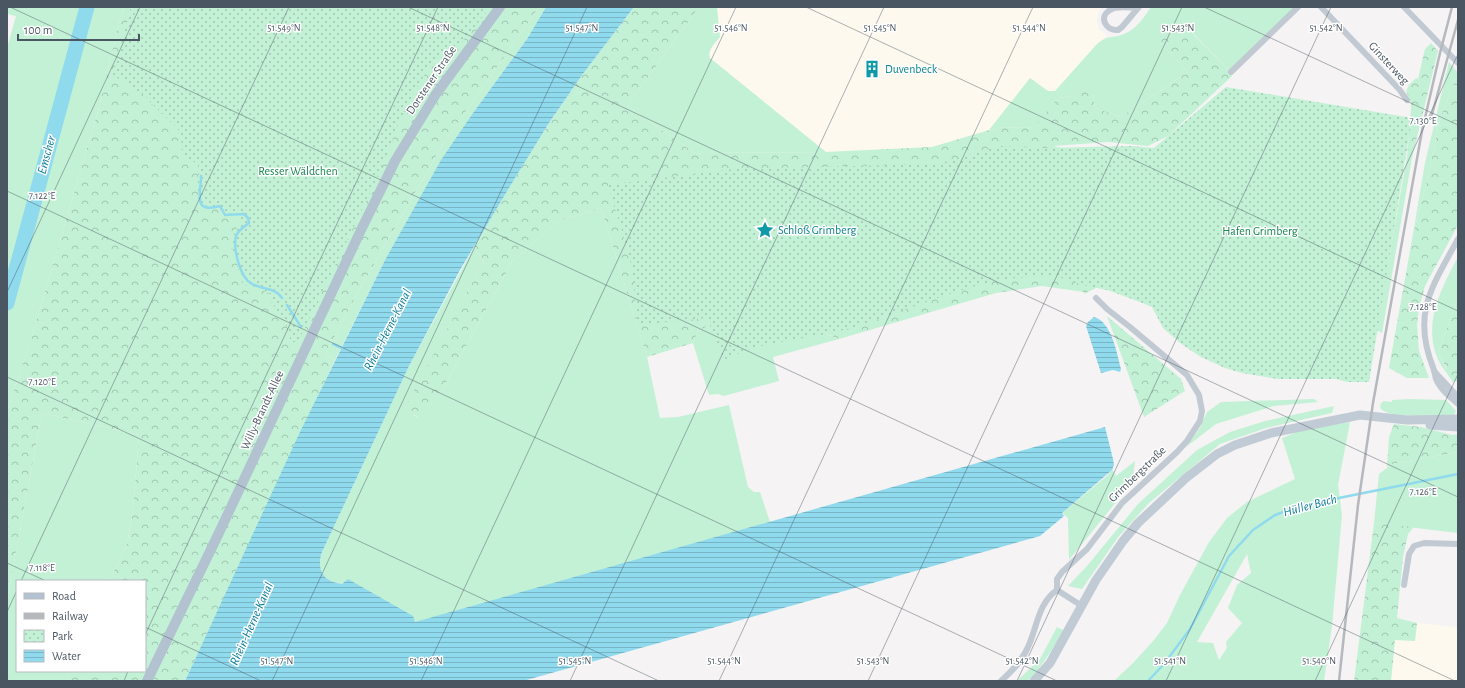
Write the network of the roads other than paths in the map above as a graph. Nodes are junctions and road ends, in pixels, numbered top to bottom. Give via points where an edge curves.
1 (500, 7) edge
2 (1298, 7) edge
3 (1321, 7) edge
4 (1404, 7) edge
5 (1139, 8) edge
6 (1458, 64) edge
7 (1231, 72) dead end
8 (1407, 100) dead end
9 (401, 151) joint
10 (1458, 239) edge
11 (1096, 298) dead end
12 (1458, 401) edge
13 (1458, 419) edge
14 (1407, 420) junction
15 (1458, 427) edge
16 (1458, 544) edge
17 (1404, 585) dead end
18 (1056, 590) junction
19 (1082, 606) junction
20 (147, 681) edge
21 (1001, 681) edge
22 (1034, 681) edge

1 - 9 main road, Dorstener Straße via 436,94
2 - 7 street
3 - 8 street, Ginsterweg
4 - 6 street
5 - 5 street via 1118,30 1110,29 1104,23 1110,9
9 - 20 main road, Willy-Brandt-Allee via 367,217
10 - 12 street via 1433,286 1425,314 1425,343 1435,378 1440,387
11 - 18 street, Grimbergstraße via 1187,376 1199,394 1202,411 1200,421 1187,441 1122,503 1087,549 1062,572 1057,579
13 - 14 street
14 - 15 street via 1421,424
14 - 19 street via 1360,414 1278,431 1253,438 1217,454 1186,478 1122,541
16 - 17 street via 1424,543 1414,546 1409,554
18 - 19 street
18 - 21 street, Grimbergstraße via 1043,607 1028,649 1016,667
19 - 22 street via 1050,663

